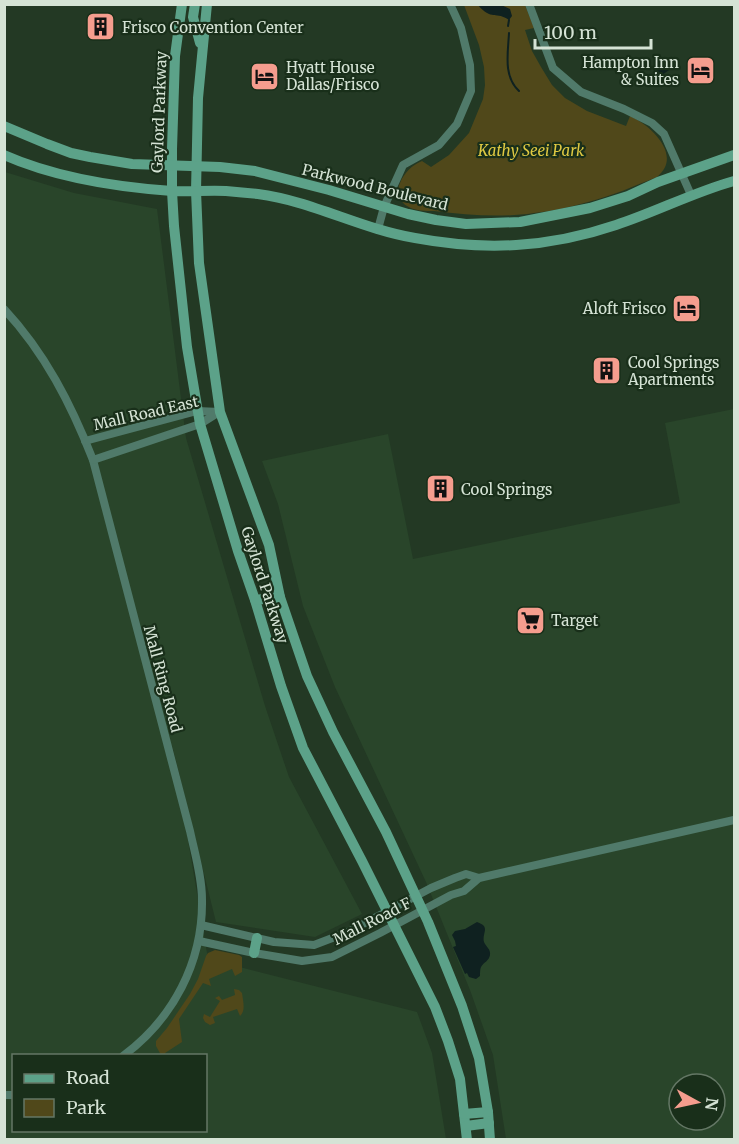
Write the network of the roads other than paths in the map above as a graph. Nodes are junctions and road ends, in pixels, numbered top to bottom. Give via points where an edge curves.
1 (182, 4) edge
2 (195, 4) edge
3 (207, 4) edge
4 (450, 4) edge
5 (529, 4) edge
6 (202, 52) junction
7 (4, 126) edge
8 (4, 155) edge
9 (735, 155) edge
10 (171, 166) junction
11 (196, 166) junction
12 (682, 173) junction
13 (735, 181) edge
14 (172, 191) junction
15 (196, 191) junction
16 (691, 195) junction
17 (384, 207) junction
18 (378, 229) junction
19 (4, 309) edge
20 (197, 411) junction
21 (220, 412) junction
22 (200, 424) junction
23 (86, 441) junction
24 (93, 460) junction
25 (280, 597) junction
26 (255, 600) junction
27 (735, 820) edge
28 (479, 878) junction
29 (416, 896) junction
30 (387, 911) junction
31 (422, 911) junction
32 (201, 925) junction
33 (394, 926) junction
34 (257, 938) junction
35 (199, 941) junction
36 (254, 953) junction
37 (125, 1054) edge
38 (489, 1118) junction
39 (465, 1120) junction
40 (467, 1140) edge
41 (490, 1140) edge

1 - 10 street, Gaylord Parkway via 175,56
2 - 6 street via 193,17
3 - 6 street, Gaylord Parkway
4 - 17 street via 468,56 471,91 457,124 439,145 403,165
5 - 12 street via 553,68 581,92 652,123 664,134
6 - 11 street, Gaylord Parkway
7 - 10 street, Parkwood Boulevard via 71,153 132,164
8 - 14 street via 77,179
9 - 12 street, Parkwood Boulevard
10 - 11 street, Parkwood Boulevard
10 - 14 street, Gaylord Parkway
11 - 15 street, Gaylord Parkway
11 - 17 street, Parkwood Boulevard via 255,171
12 - 16 street
12 - 17 street, Parkwood Boulevard via 590,208 520,222 456,223
13 - 16 street
14 - 15 street
14 - 20 street, Gaylord Parkway
15 - 18 street via 284,199
15 - 21 street, Gaylord Parkway via 200,263
16 - 18 street via 609,227 534,244 476,246
17 - 18 street
19 - 23 street, Mall Ring Road via 42,355
20 - 21 street, Mall Road East
20 - 22 street, Gaylord Parkway
20 - 23 street, Mall Road East
21 - 22 street, Mall Road East
21 - 25 street, Gaylord Parkway via 268,544
22 - 24 street, Mall Road East
22 - 26 street, Gaylord Parkway
23 - 24 street, Mall Ring Road
24 - 32 street, Mall Ring Road via 194,850 201,885
25 - 26 street
25 - 29 street, Gaylord Parkway via 307,676
26 - 30 street, Gaylord Parkway via 303,748
27 - 28 street, Mall Road F
28 - 29 street, Mall Road F via 466,874
28 - 31 street, Mall Road F via 464,891
29 - 30 street, Mall Road F
29 - 31 street, Gaylord Parkway
30 - 33 street, Gaylord Parkway
30 - 34 street, Mall Road F via 314,945
31 - 33 street, Mall Road F
31 - 38 street, Gaylord Parkway via 474,1040
32 - 34 street, Mall Road F
32 - 35 street, Mall Ring Road
33 - 36 street, Mall Road F via 332,957 302,961
33 - 39 street, Gaylord Parkway via 448,1041 460,1080
34 - 36 street
35 - 36 street, Mall Road F
35 - 37 street, Mall Ring Road via 178,996 160,1021
38 - 39 street
38 - 41 street, Gaylord Parkway
39 - 40 street, Gaylord Parkway

